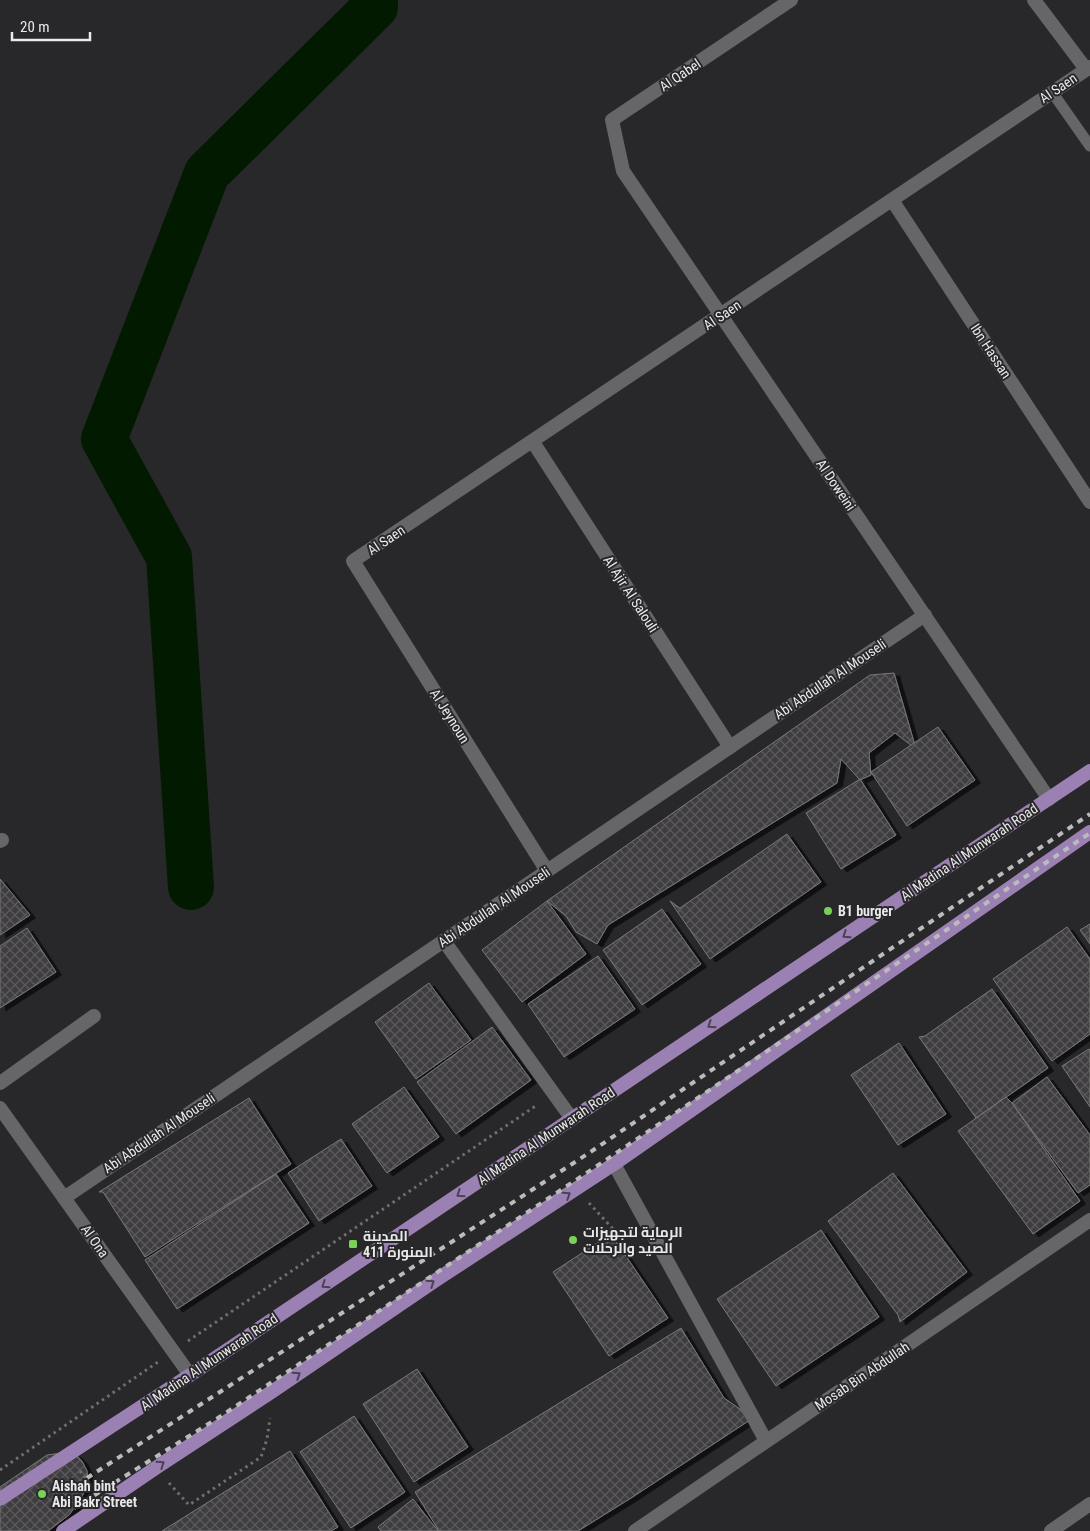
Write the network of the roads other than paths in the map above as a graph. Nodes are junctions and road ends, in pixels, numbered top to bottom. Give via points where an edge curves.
1 (792, 0) edge
2 (1034, 0) edge
3 (1088, 68) edge
4 (1052, 92) junction
5 (1090, 146) edge
6 (623, 171) joint
7 (892, 200) junction
8 (721, 315) junction
9 (533, 442) junction
10 (1090, 502) edge
11 (353, 561) joint
12 (924, 615) junction
13 (730, 747) junction
14 (1090, 771) edge
15 (1049, 798) junction
16 (1090, 832) edge
17 (547, 871) junction
18 (444, 940) junction
19 (94, 1016) dead end
20 (0, 1084) edge
21 (0, 1108) edge
22 (572, 1119) junction
23 (614, 1164) junction
24 (64, 1198) junction
25 (1090, 1220) edge
26 (190, 1375) junction
27 (766, 1441) junction
28 (0, 1499) edge
29 (1090, 1504) edge
30 (63, 1531) edge
31 (635, 1531) edge
32 (1051, 1531) edge

1 - 6 street, Al Qabel via 612,120
2 - 3 street
3 - 4 street, Al Saen
4 - 5 lane
4 - 7 street, Al Saen
6 - 8 street, Al Doweini
7 - 8 street, Al Saen
7 - 10 street, Ibn Hassan
8 - 9 street, Al Saen
8 - 12 street, Al Doweini
9 - 11 street, Al Saen
9 - 13 street, Al Ajir Al Salouli
11 - 17 street, Al Jeynoun
12 - 13 street, Abi Abdullah Al Mouseli
12 - 15 street, Al Doweini
13 - 17 street, Abi Abdullah Al Mouseli
14 - 15 main road, Al Madina Al Munwarah Road
15 -> 22 main road, Al Madina Al Munwarah Road
16 - 23 main road
17 - 18 street, Abi Abdullah Al Mouseli
18 - 22 street
18 - 24 street, Abi Abdullah Al Mouseli
19 - 20 street
21 - 24 street, Al Ona
22 -> 26 main road, Al Madina Al Munwarah Road
23 - 27 street
30 -> 23 main road
24 - 26 street, Al Ona
25 - 27 street, Mosab Bin Abdullah
26 - 28 main road, Al Madina Al Munwarah Road
27 - 31 street, Mosab Bin Abdullah
29 - 32 street

